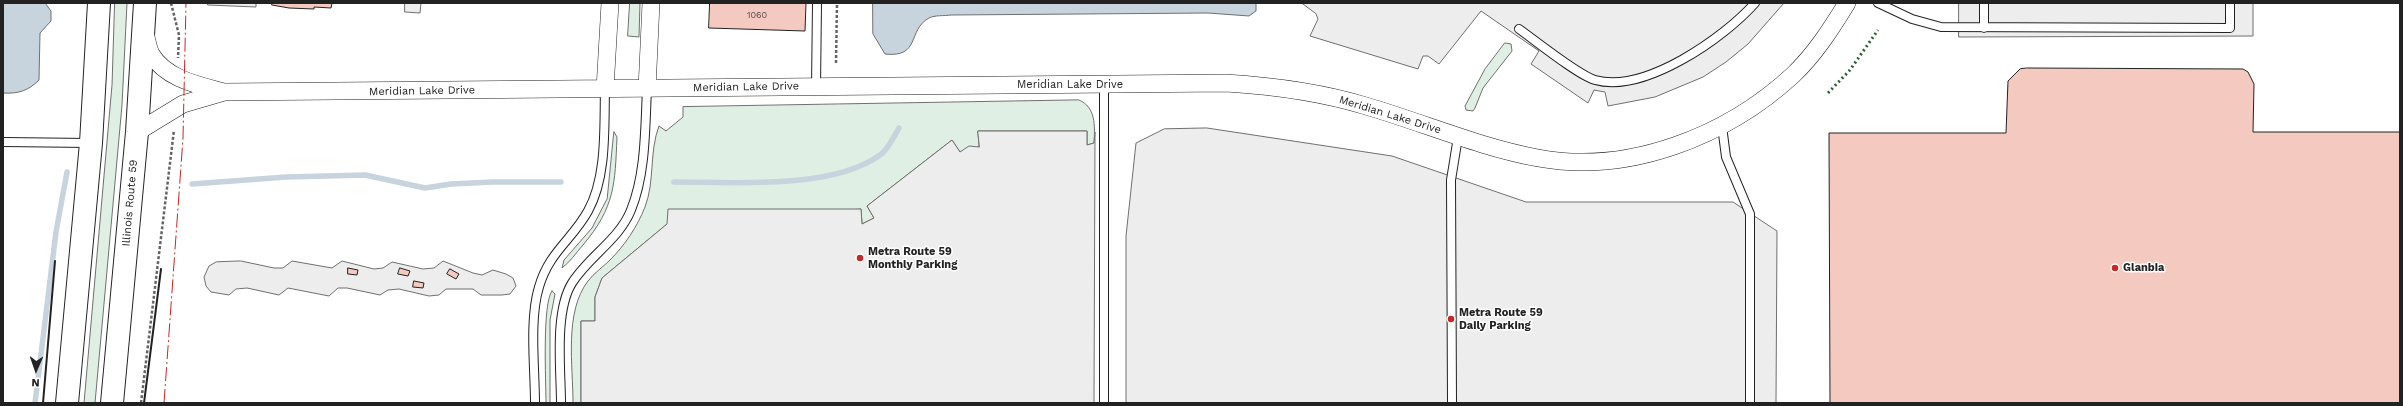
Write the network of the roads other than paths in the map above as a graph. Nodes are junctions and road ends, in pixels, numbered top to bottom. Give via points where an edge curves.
1 (99, 3) edge
2 (145, 3) edge
3 (610, 3) edge
4 (651, 3) edge
5 (817, 3) edge
6 (1754, 3) edge
7 (1847, 3) edge
8 (1878, 3) edge
9 (1984, 3) edge
10 (2230, 3) edge
11 (143, 28) junction
12 (1984, 28) junction
13 (1519, 29) dead end
14 (1104, 85) junction
15 (816, 87) junction
16 (605, 89) junction
17 (647, 89) junction
18 (224, 92) junction
19 (1722, 126) junction
20 (137, 132) junction
21 (1458, 137) junction
22 (3, 142) edge
23 (91, 143) junction
24 (67, 403) edge
25 (112, 403) edge
26 (535, 403) edge
27 (561, 403) edge
28 (1104, 403) edge
29 (1452, 403) edge
30 (1750, 403) edge

1 - 23 main road
2 - 11 main road, Illinois Route 59
3 - 16 street
4 - 17 street
5 - 15 lane
6 - 13 lane via 1733,25 1694,53 1663,69 1618,81 1594,80
7 - 19 street, Meridian Lake Drive via 1816,50 1794,74 1766,98
8 - 12 lane via 1927,24
9 - 12 lane
10 - 12 lane via 2230,28
11 - 18 street, Meridian Lake Drive via 152,54 170,73 186,82
11 - 20 main road, Illinois Route 59
14 - 15 street, Meridian Lake Drive
14 - 21 street, Meridian Lake Drive via 1226,83 1272,86 1317,93 1366,106
14 - 28 lane
15 - 17 street, Meridian Lake Drive
16 - 17 street, Meridian Lake Drive
16 - 18 street, Meridian Lake Drive
16 - 26 lane via 600,177 596,196 587,213 550,259 538,289 534,319
17 - 27 lane via 641,169 631,210 618,232 572,283 564,307
18 - 20 street, Meridian Lake Drive via 183,104
19 - 21 street, Meridian Lake Drive via 1659,150 1580,161 1541,159 1503,151
19 - 30 lane via 1726,158 1750,214
20 - 25 main road, Illinois Route 59
21 - 29 lane via 1451,180
22 - 23 lane
23 - 24 main road

